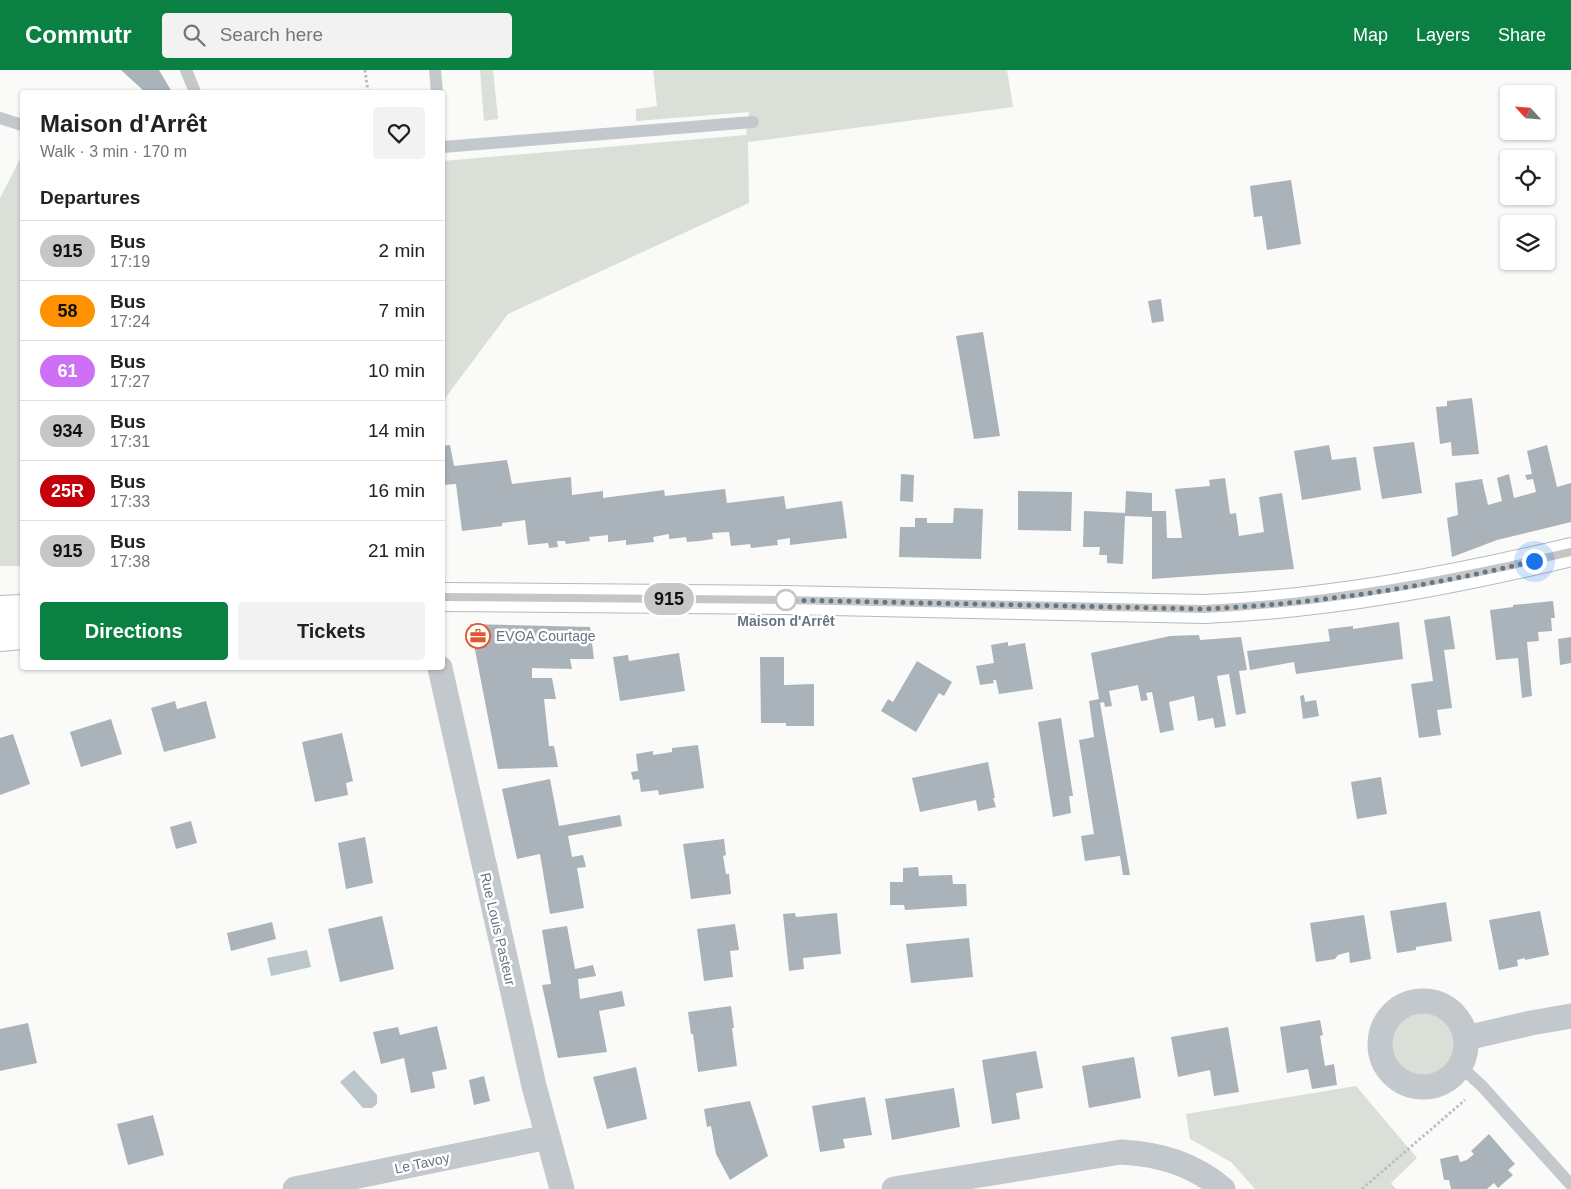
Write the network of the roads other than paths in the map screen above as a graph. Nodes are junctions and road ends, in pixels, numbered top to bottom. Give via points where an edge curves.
1 (186, 70) edge
2 (435, 70) edge
3 (194, 90) edge
4 (437, 90) edge
5 (0, 118) edge
6 (753, 122) dead end
7 (20, 125) edge
8 (445, 146) edge
9 (1571, 552) edge
10 (445, 597) edge
11 (20, 609) edge
12 (0, 610) edge
13 (20, 635) edge
14 (0, 637) edge
15 (440, 670) edge
16 (1571, 1016) edge
17 (1466, 1038) junction
18 (1460, 1066) junction
19 (548, 1137) junction
20 (1571, 1185) edge
21 (295, 1189) edge
22 (562, 1189) edge
23 (894, 1189) edge
24 (1223, 1189) edge

1 - 3 lane
2 - 4 lane
5 - 7 lane
6 - 8 lane
9 - 10 main road via 1497,570 1332,598 1204,609
11 - 12 main road
13 - 14 main road
15 - 19 street, Rue Louis Pasteur
16 - 17 street
17 - 18 street via 1466,1052
17 - 18 street via 1459,1019 1452,1012 1444,1006 1425,1001 1396,1010 1381,1036 1380,1046 1386,1065 1399,1080 1408,1084 1417,1087 1437,1085
18 - 20 lane
19 - 21 street, Le Tavoy
19 - 22 street, Rue Louis Pasteur
23 - 24 street via 1121,1152 1159,1156 1178,1162 1198,1170

